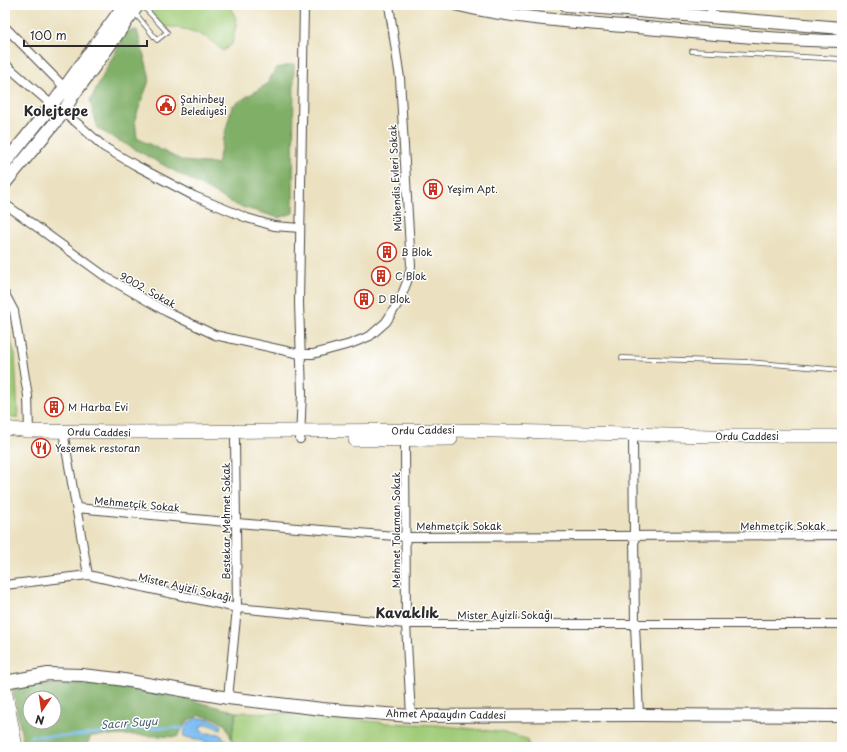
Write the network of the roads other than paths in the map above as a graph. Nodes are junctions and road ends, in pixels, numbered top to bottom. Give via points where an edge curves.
1 (304, 5) edge
2 (389, 5) edge
3 (459, 5) edge
4 (566, 5) edge
5 (712, 5) edge
6 (134, 6) edge
7 (710, 18) junction
8 (842, 21) edge
9 (820, 26) junction
10 (5, 27) edge
11 (842, 28) edge
12 (842, 41) edge
13 (692, 51) dead end
14 (842, 59) edge
15 (5, 64) edge
16 (64, 86) junction
17 (72, 96) junction
18 (52, 105) junction
19 (63, 113) junction
20 (5, 163) edge
21 (5, 183) edge
22 (5, 204) edge
23 (300, 228) junction
24 (5, 294) edge
25 (300, 354) junction
26 (622, 358) dead end
27 (842, 370) edge
28 (5, 428) edge
29 (29, 431) junction
30 (300, 436) junction
31 (842, 436) edge
32 (5, 437) edge
33 (64, 437) junction
34 (236, 440) junction
35 (405, 440) junction
36 (633, 440) junction
37 (842, 442) edge
38 (77, 508) junction
39 (237, 524) junction
40 (842, 535) edge
41 (407, 536) junction
42 (634, 536) junction
43 (88, 575) junction
44 (5, 585) edge
45 (237, 608) junction
46 (406, 624) junction
47 (842, 624) edge
48 (635, 625) junction
49 (5, 682) edge
50 (5, 689) edge
51 (228, 698) junction
52 (639, 715) junction
53 (411, 716) junction
54 (842, 716) edge
55 (16, 747) edge

1 - 23 street
2 - 25 street, Mühendis Evleri Sokak via 400,78 411,266 408,279 400,300 386,322 370,336 313,354
3 - 12 street via 500,14 581,23 797,40
4 - 7 street
5 - 7 street
6 - 6 lane via 157,40 167,32
6 - 16 street
6 - 17 street via 102,56
7 - 9 street
8 - 9 street
9 - 11 street
10 - 16 street
13 - 14 lane
15 - 18 street
16 - 17 street
16 - 18 street
17 - 19 street
18 - 19 street
18 - 20 street
19 - 21 street
19 - 23 street via 104,147 194,196 247,218 274,226
22 - 25 street, 9002. Sokak via 106,277 167,312 216,335
23 - 25 street
24 - 29 street via 14,311 28,396
25 - 30 street
26 - 27 lane via 748,362
28 - 29 main road, Ordu Caddesi
29 - 30 main road, Ordu Caddesi
30 - 31 main road, Ordu Caddesi via 456,430 710,436
30 - 34 main road, Ordu Caddesi
30 - 35 main road, Ordu Caddesi
32 - 33 main road, Ordu Caddesi
33 - 34 main road, Ordu Caddesi
33 - 38 street
34 - 39 street, Bestekar Mehmet Sokak
35 - 36 main road, Ordu Caddesi
35 - 41 street, Mehmet Tolaman Sokak
36 - 37 main road, Ordu Caddesi
36 - 42 street
38 - 39 street, Mehmetçik Sokak
38 - 43 street
39 - 41 street, Mehmetçik Sokak
39 - 45 street, Bestekar Mehmet Sokak
40 - 42 street, Mehmetçik Sokak
41 - 42 street, Mehmetçik Sokak
41 - 46 street, Mehmet Tolaman Sokak
42 - 48 street
43 - 44 street, Mister Ayizli Sokağı
43 - 45 street, Mister Ayizli Sokağı
45 - 46 street, Mister Ayizli Sokağı
45 - 51 street, Bestekar Mehmet Sokak
46 - 48 street, Mister Ayizli Sokağı
46 - 53 street, Mehmet Tolaman Sokak
47 - 48 street, Mister Ayizli Sokağı
48 - 52 street
49 - 51 street, Ahmet Apaaydın Caddesi via 48,674 82,674
50 - 55 main road
51 - 53 street, Ahmet Apaaydın Caddesi
52 - 53 street, Ahmet Apaaydın Caddesi
52 - 54 street, Ahmet Apaaydın Caddesi

